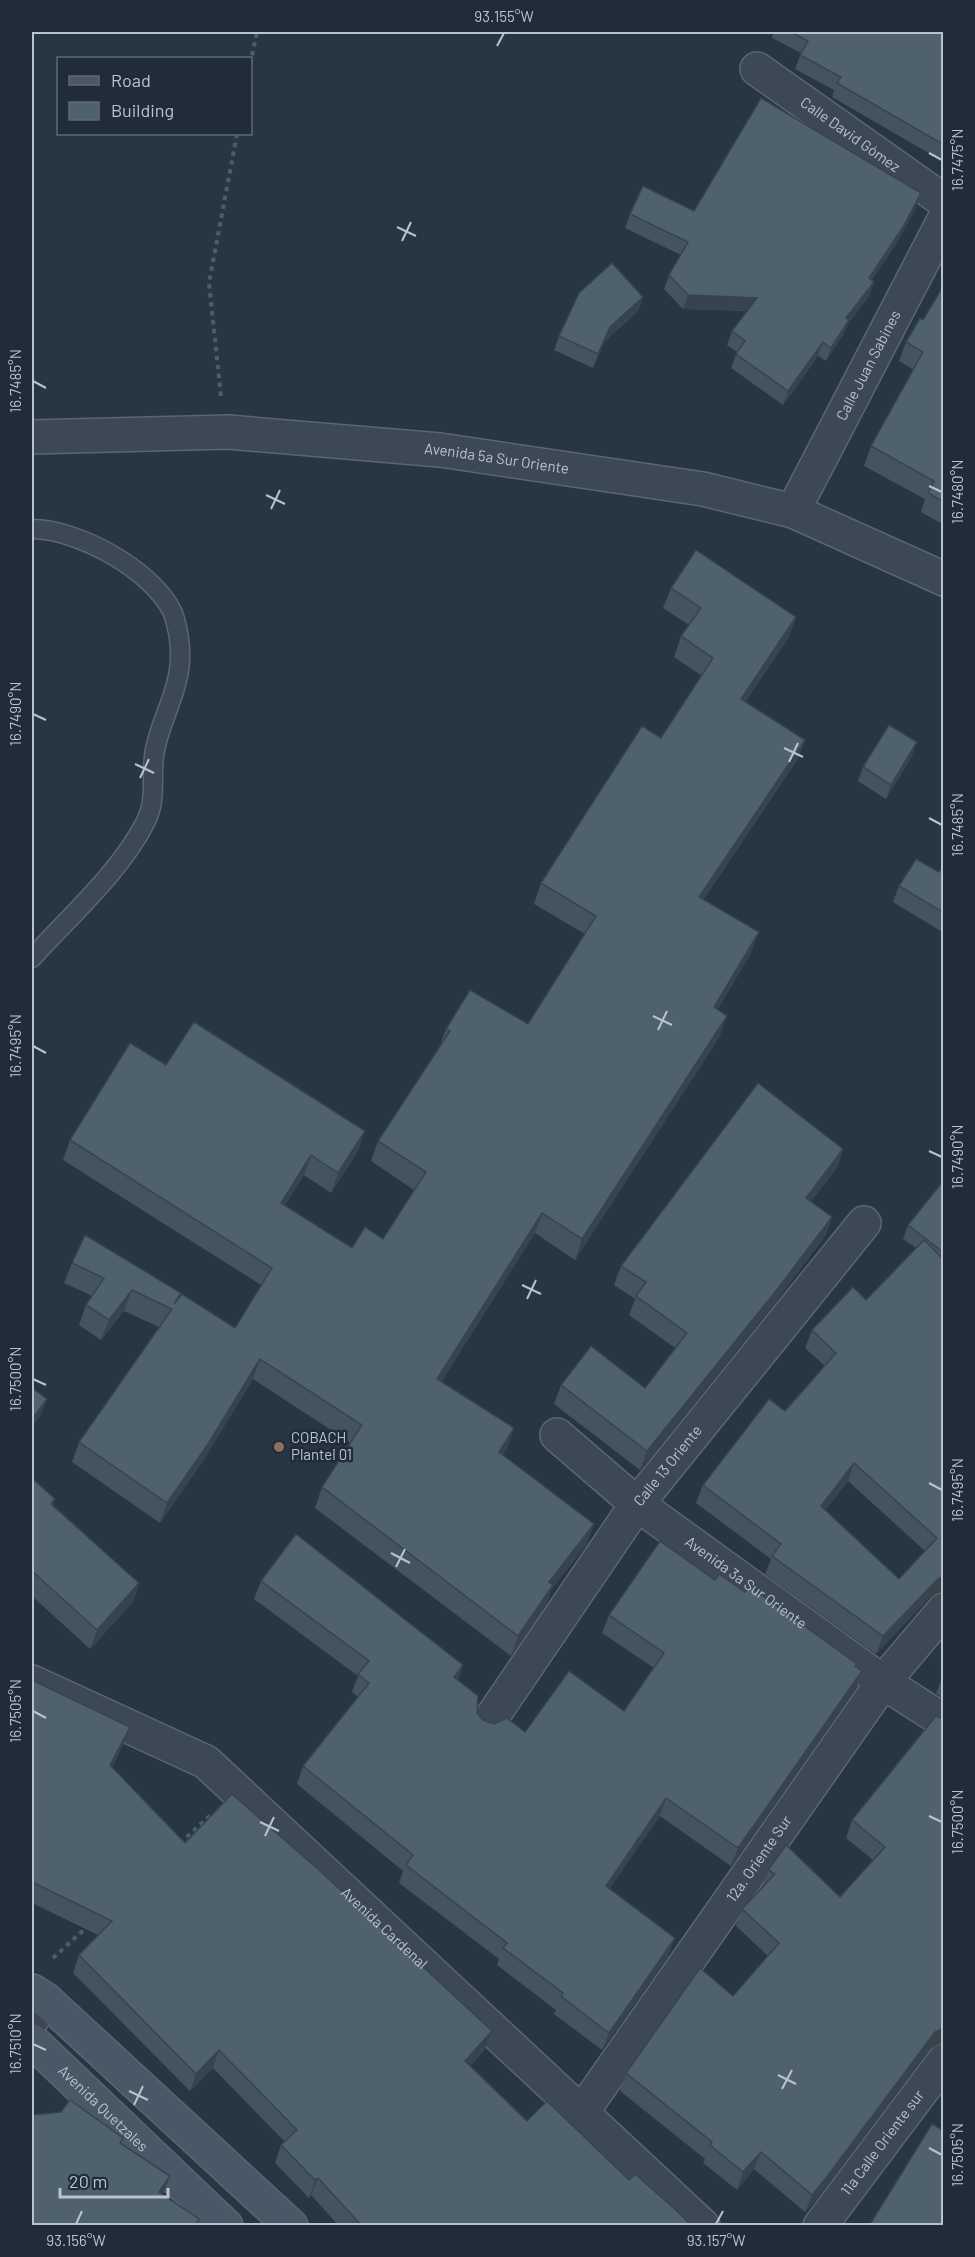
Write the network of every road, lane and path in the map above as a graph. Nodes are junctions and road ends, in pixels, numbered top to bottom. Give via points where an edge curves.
1 (257, 32) edge
2 (252, 57) edge
3 (757, 69) dead end
4 (237, 135) edge
5 (944, 201) edge
6 (944, 220) edge
7 (221, 394) dead end
8 (32, 437) edge
9 (793, 511) junction
10 (32, 529) edge
11 (944, 579) edge
12 (32, 958) edge
13 (864, 1223) dead end
14 (557, 1435) dead end
15 (637, 1504) junction
16 (944, 1610) edge
17 (32, 1682) edge
18 (883, 1682) junction
19 (944, 1720) edge
20 (488, 1723) edge
21 (237, 1791) junction
22 (176, 1847) edge
23 (97, 1918) edge
24 (53, 1958) dead end
25 (36, 2003) edge
26 (32, 2041) edge
27 (944, 2061) edge
28 (582, 2112) junction
29 (279, 2222) edge
30 (825, 2224) edge
31 (226, 2226) edge
32 (704, 2226) edge

1 - 2 path
3 - 5 street, Calle David Gómez
4 - 7 path via 209,283
6 - 9 street, Calle Juan Sabines
8 - 9 street, Avenida 5a Sur Oriente via 228,432 440,450 703,489
9 - 11 street, Avenida 5a Sur Oriente
10 - 12 lane via 82,540 151,583 172,611 180,651 175,692 154,755 155,792 146,821 123,857
13 - 15 street, Calle 13 Oriente
14 - 15 street, Avenida 3a Sur Oriente
15 - 18 street, Avenida 3a Sur Oriente
15 - 20 street, Calle 13 Oriente
16 - 18 street, 12a. Oriente Sur
17 - 21 street, Avenida Cardenal via 206,1762
18 - 19 street, Avenida 3a Sur Oriente
18 - 28 street, 12a. Oriente Sur
21 - 22 path
21 - 28 street, Avenida Cardenal
23 - 24 path
25 - 29 main road
26 - 31 main road, Avenida Quetzales
27 - 30 street, 11a Calle Oriente sur
28 - 32 street, Avenida Cardenal

